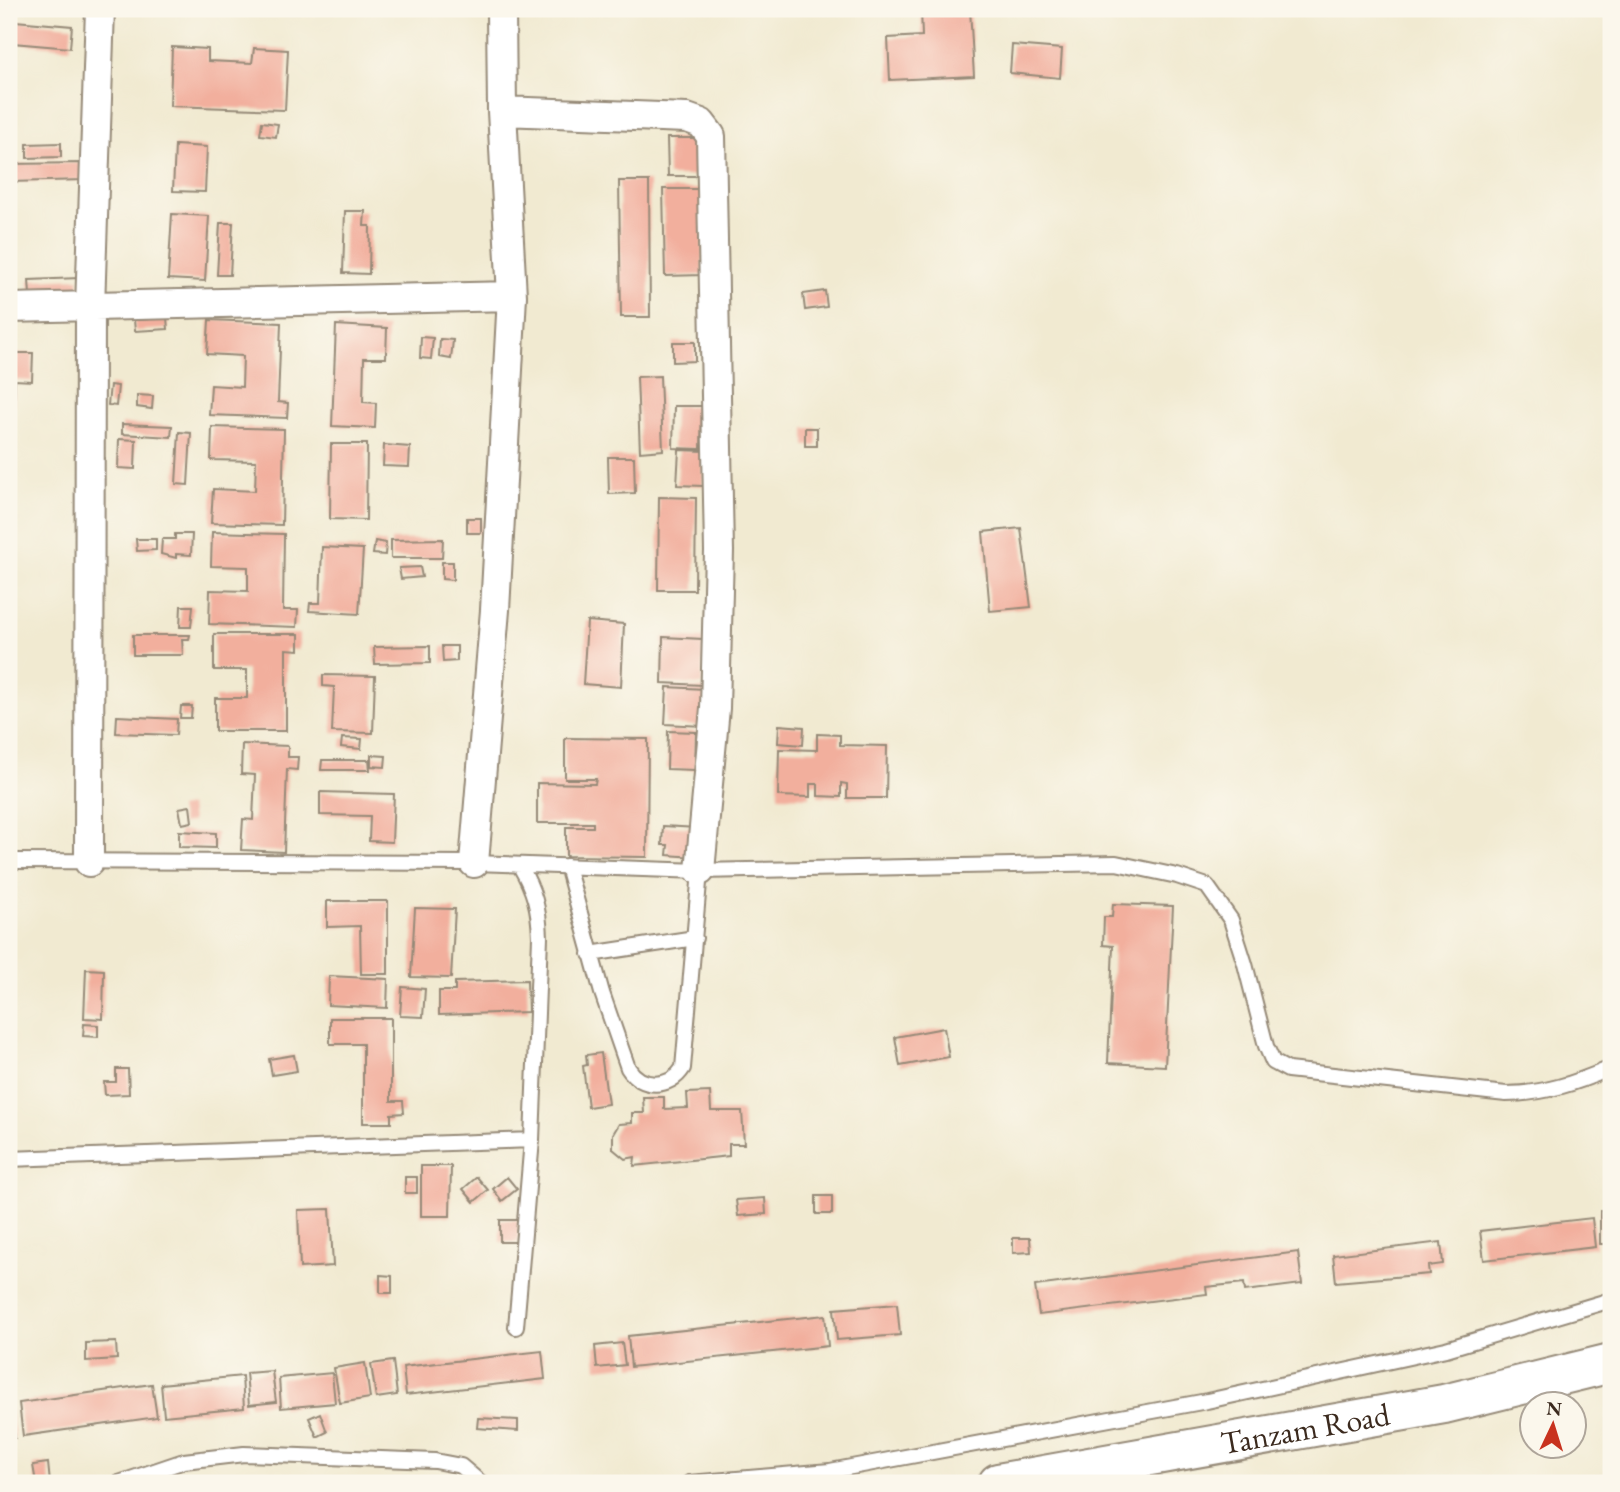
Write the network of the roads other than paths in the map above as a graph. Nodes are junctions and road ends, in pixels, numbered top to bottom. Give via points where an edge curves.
1 (100, 9) edge
2 (501, 9) edge
3 (502, 111) junction
4 (512, 296) junction
5 (90, 307) junction
6 (9, 308) edge
7 (9, 861) edge
8 (89, 862) junction
9 (474, 863) junction
10 (520, 866) junction
11 (567, 866) junction
12 (700, 871) junction
13 (695, 938) junction
14 (590, 954) junction
15 (1611, 1068) edge
16 (533, 1140) junction
17 (9, 1159) edge
18 (1611, 1300) edge
19 (516, 1327) dead end
20 (1611, 1363) edge
21 (119, 1483) edge
22 (481, 1483) edge
23 (688, 1483) edge
24 (998, 1483) edge

1 - 5 street
2 - 3 street
3 - 4 street
3 - 12 street via 687,118 701,123 712,136 719,551 715,708
4 - 5 street
4 - 9 street via 495,610
5 - 6 street
5 - 8 street
7 - 8 lane
8 - 9 lane
9 - 10 lane
10 - 11 lane
10 - 16 lane via 539,908
11 - 12 lane
11 - 14 lane
12 - 13 lane
12 - 15 lane via 1116,863 1177,876 1207,886 1230,920 1266,1046 1273,1062 1288,1070 1535,1094
13 - 14 lane
13 - 14 lane via 683,1068 666,1083 648,1084 635,1079 628,1069
16 - 17 lane
16 - 19 lane
18 - 23 lane via 1446,1349 1207,1401 830,1471
20 - 24 highway, Tanzam Road via 1444,1404
21 - 22 lane via 184,1461 244,1454 435,1461 461,1466

